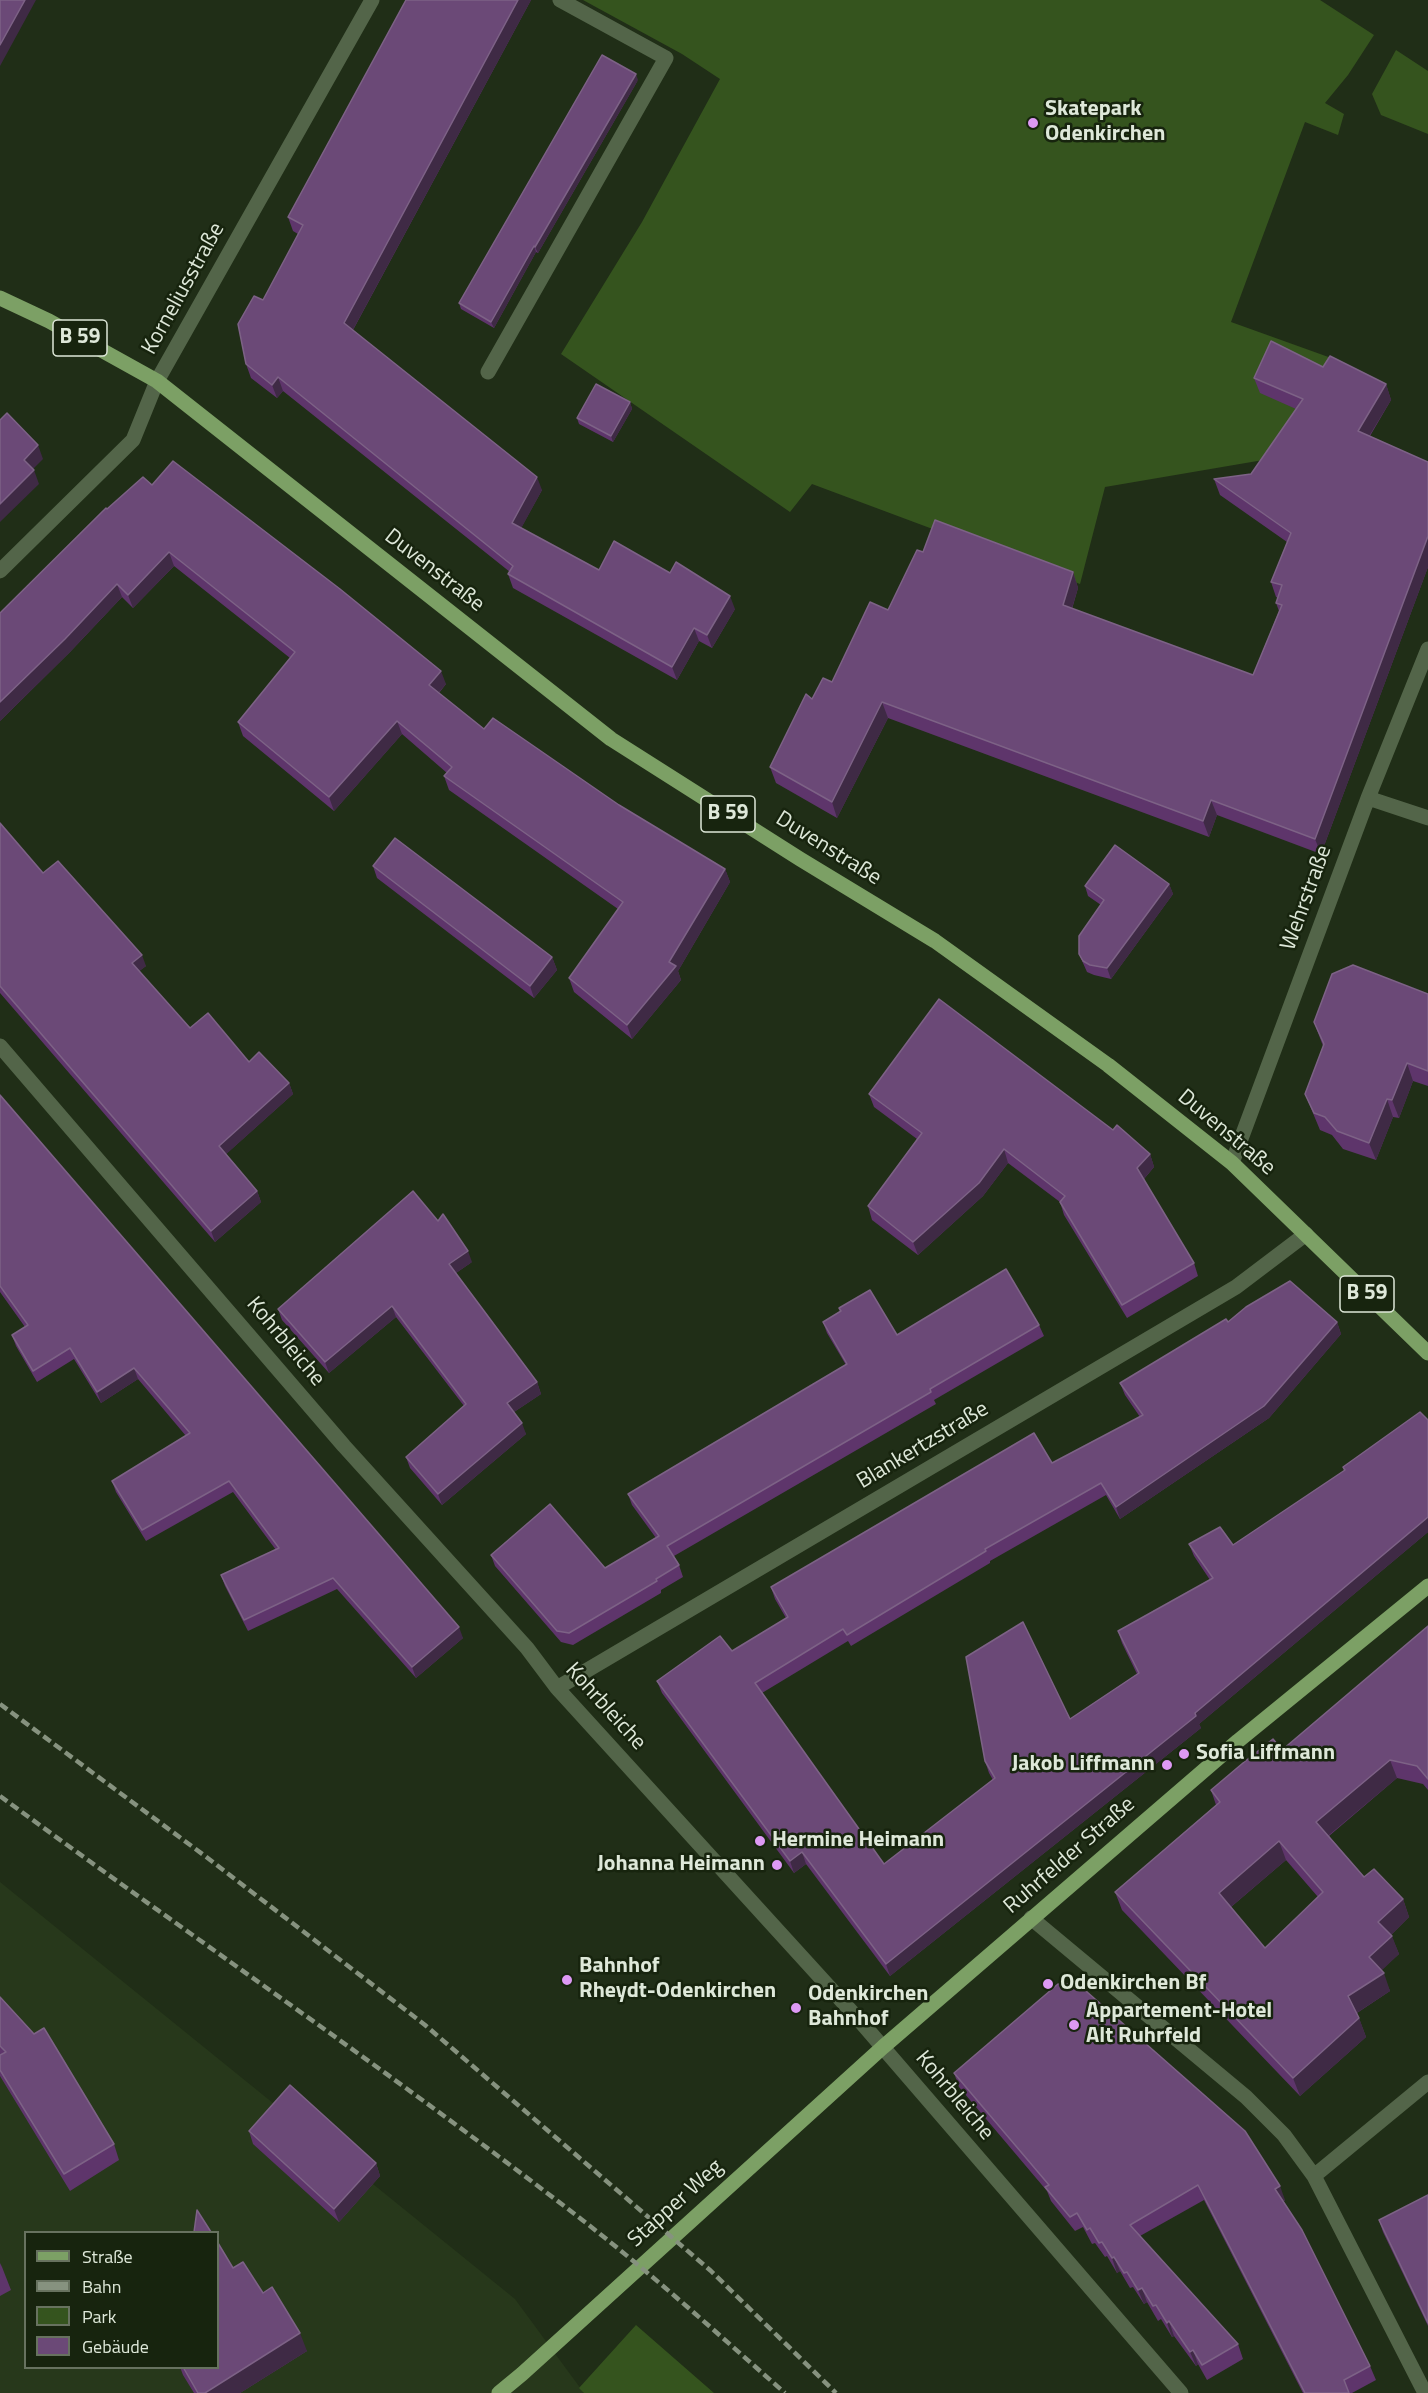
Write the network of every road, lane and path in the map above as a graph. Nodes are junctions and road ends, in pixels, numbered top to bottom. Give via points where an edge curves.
1 (372, 0) edge
2 (560, 0) edge
3 (0, 298) edge
4 (488, 372) dead end
5 (157, 381) junction
6 (0, 571) edge
7 (1428, 649) edge
8 (1368, 798) junction
9 (1428, 818) edge
10 (0, 1046) edge
11 (1232, 1163) junction
12 (1306, 1234) junction
13 (1428, 1353) edge
14 (1428, 1586) edge
15 (557, 1688) junction
16 (1032, 1918) junction
17 (882, 2047) junction
18 (1428, 2082) edge
19 (1314, 2176) junction
20 (499, 2393) edge
21 (1182, 2393) edge
22 (1425, 2393) edge

1 - 5 street, Korneliusstraße
2 - 4 street via 666,58
3 - 5 main road, Duvenstraße / B 59
5 - 6 street, Korneliusstraße via 133,440
5 - 11 main road, Duvenstraße / B 59 via 610,739 935,941 1108,1065
7 - 8 street, Wehrstraße
8 - 9 street
8 - 11 street, Wehrstraße
10 - 15 street, Kohrbleiche
11 - 12 main road, Duvenstraße / B 59
12 - 13 main road, Duvenstraße / B 59
12 - 15 street, Blankertzstraße via 1236,1287
14 - 16 main road, Ruhrfelder Straße via 1238,1741
15 - 17 street, Kohrbleiche
16 - 17 main road, Ruhrfelder Straße
16 - 19 street via 1246,2097 1284,2135
17 - 20 main road, Stapper Weg
17 - 21 street, Kohrbleiche
18 - 19 street
19 - 22 street

